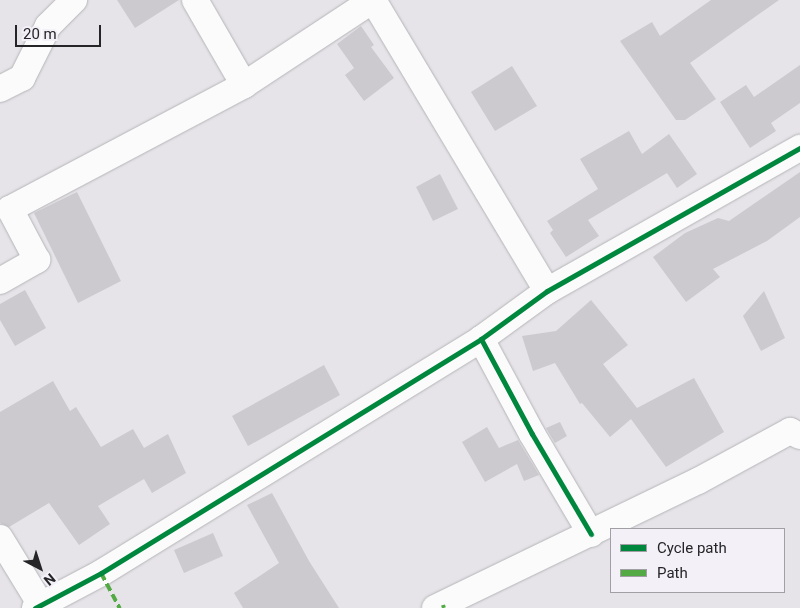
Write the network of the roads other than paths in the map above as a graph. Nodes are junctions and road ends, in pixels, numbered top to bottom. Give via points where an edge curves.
1 (74, 0) edge
2 (195, 0) edge
3 (373, 0) edge
4 (244, 85) junction
5 (0, 88) edge
6 (800, 148) edge
7 (0, 281) edge
8 (547, 291) junction
9 (481, 339) junction
10 (800, 436) edge
11 (591, 534) junction
12 (0, 538) edge
13 (38, 606) edge
14 (435, 608) edge

1 - 5 street via 48,26 22,78
2 - 4 street
3 - 4 street
3 - 8 street
4 - 7 street via 10,208 37,260
6 - 8 street
8 - 9 street
9 - 11 street
9 - 13 street via 101,573
10 - 11 street via 790,431
11 - 14 street
12 - 13 street

